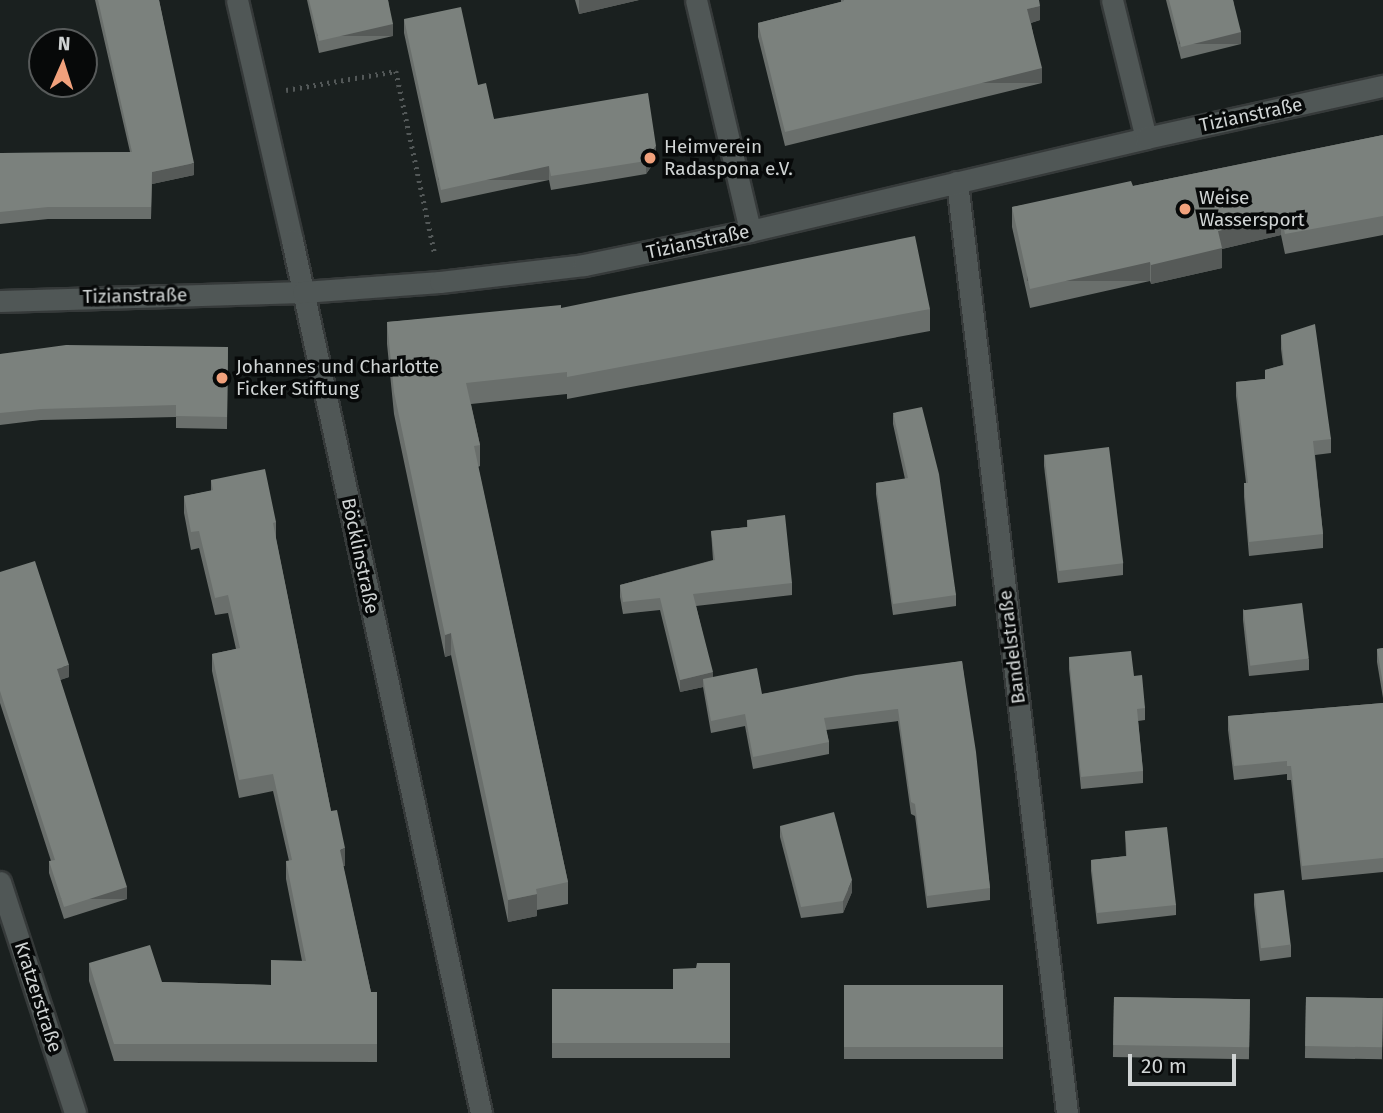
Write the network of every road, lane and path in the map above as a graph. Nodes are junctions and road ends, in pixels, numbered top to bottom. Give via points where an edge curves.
1 (237, 0) edge
2 (696, 0) edge
3 (1112, 0) edge
4 (1383, 86) edge
5 (258, 95) junction
6 (1146, 138) junction
7 (957, 182) junction
8 (750, 232) junction
9 (440, 282) junction
10 (303, 292) junction
11 (0, 301) edge
12 (0, 882) edge
13 (75, 1113) edge
14 (481, 1113) edge
15 (1067, 1113) edge

1 - 5 street, Böcklinstraße
2 - 8 street
3 - 6 street
4 - 6 street, Tizianstraße
5 - 9 path via 396,71
5 - 10 street, Böcklinstraße
6 - 7 street, Tizianstraße
7 - 8 street, Tizianstraße
7 - 15 street, Bandelstraße
8 - 9 street, Tizianstraße via 584,265
9 - 10 street, Tizianstraße
10 - 11 street, Tizianstraße
10 - 14 street, Böcklinstraße
12 - 13 street, Kratzerstraße

